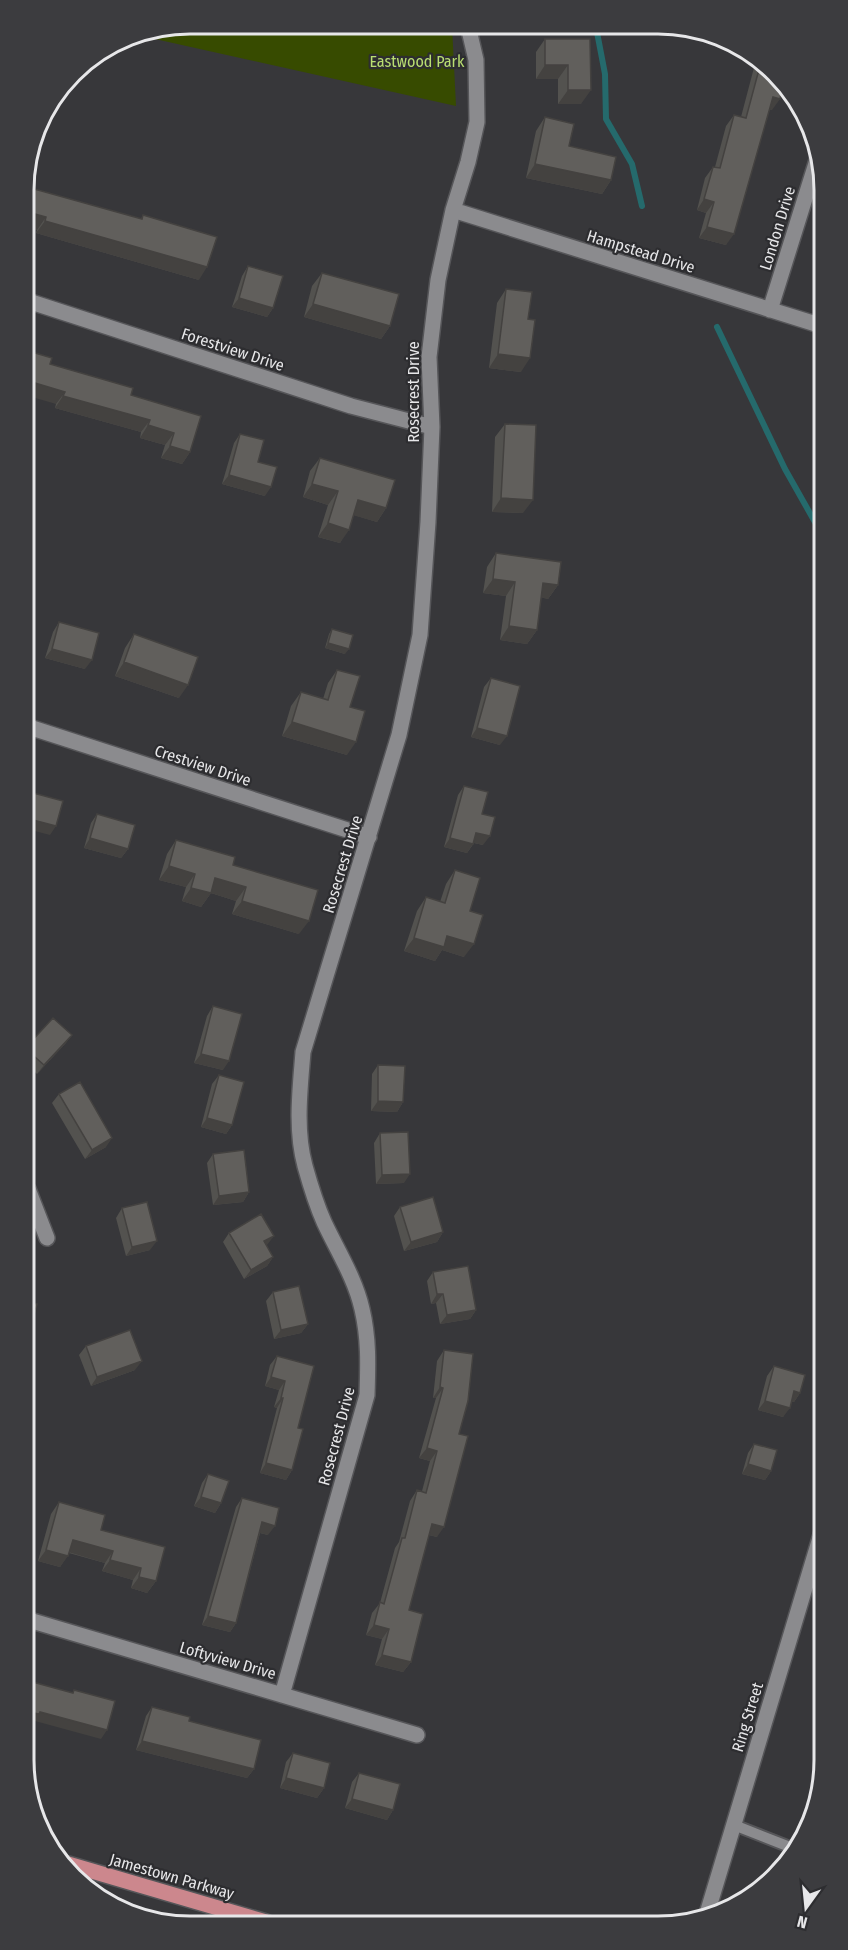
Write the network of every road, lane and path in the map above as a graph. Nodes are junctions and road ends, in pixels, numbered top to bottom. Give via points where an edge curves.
1 (470, 34) edge
2 (813, 175) edge
3 (453, 210) junction
4 (35, 303) edge
5 (770, 310) junction
6 (814, 323) edge
7 (432, 427) junction
8 (35, 729) edge
9 (369, 837) junction
10 (34, 1206) edge
11 (47, 1238) dead end
12 (813, 1561) edge
13 (34, 1622) edge
14 (282, 1695) junction
15 (417, 1735) dead end
16 (734, 1825) junction
17 (787, 1846) edge
18 (77, 1867) edge
19 (709, 1906) edge
20 (246, 1916) edge

1 - 3 street, Rosecrest Drive via 476,60 477,122
2 - 5 street, London Drive
3 - 5 street, Hampstead Drive
3 - 7 street, Rosecrest Drive via 438,280 429,357
4 - 7 street, Forestview Drive via 351,406
5 - 6 street, Hampstead Drive
7 - 9 street, Rosecrest Drive via 420,635 399,735
8 - 9 street, Crestview Drive
9 - 14 street, Rosecrest Drive via 303,1052 299,1104 304,1165 362,1307 369,1346 368,1395
10 - 11 street
12 - 16 street, Ring Street
13 - 14 street, Loftyview Drive
14 - 15 street, Loftyview Drive
16 - 17 lane
16 - 19 street, Ring Street
18 - 20 main road, Jamestown Parkway

